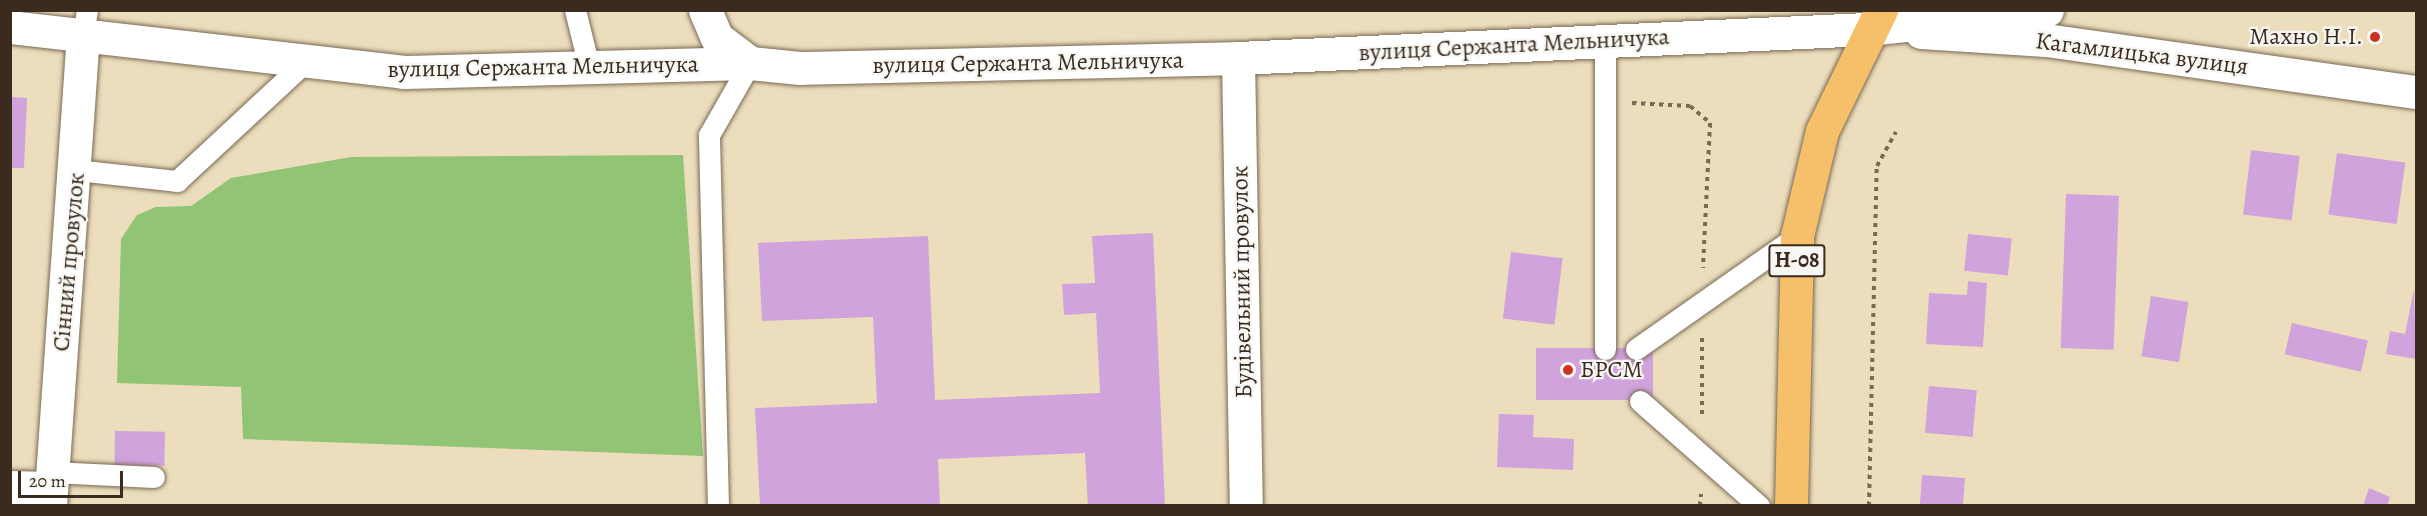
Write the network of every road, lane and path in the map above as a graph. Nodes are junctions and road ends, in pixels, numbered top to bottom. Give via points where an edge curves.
1 (575, 10) edge
2 (705, 10) edge
3 (2047, 10) edge
4 (1874, 20) edge
5 (85, 23) edge
6 (10, 27) edge
7 (1605, 41) junction
8 (1238, 58) junction
9 (306, 61) junction
10 (750, 63) junction
11 (590, 71) junction
12 (2416, 92) edge
13 (1605, 102) junction
14 (1896, 132) dead end
15 (76, 170) junction
16 (1797, 236) junction
17 (1702, 303) junction
18 (1605, 349) dead end
19 (1636, 349) dead end
20 (1640, 401) dead end
21 (1702, 456) junction
22 (154, 477) dead end
23 (10, 487) edge
24 (51, 489) edge
25 (718, 506) edge
26 (1246, 506) edge
27 (1700, 506) edge
28 (1759, 506) edge
29 (1791, 506) edge
30 (1869, 506) edge

1 - 11 lane
2 - 10 street via 717,38
3 - 4 street, вулиця Сержанта Мельничука
4 - 7 street, вулиця Сержанта Мельничука
4 - 12 street, Кагамлицька вулиця
4 - 16 main road, Н-08 via 1822,131
5 - 6 street, вулиця Сержанта Мельничука
5 - 9 street, вулиця Сержанта Мельничука
5 - 15 street, Сінний провулок
7 - 8 street, вулиця Сержанта Мельничука
7 - 13 lane
8 - 10 street, вулиця Сержанта Мельничука via 800,68
8 - 26 street, Будівельний провулок
9 - 11 street, вулиця Сержанта Мельничука via 403,72
9 - 15 lane via 177,181
10 - 11 street, вулиця Сержанта Мельничука
10 - 25 lane via 709,135
13 - 17 path via 1690,106 1710,123
13 - 18 lane
14 - 30 path via 1876,166
15 - 24 street, Сінний провулок
16 - 17 lane
16 - 29 main road, Н-08
17 - 19 lane
17 - 21 path
20 - 21 lane
21 - 27 path
21 - 28 lane
22 - 24 lane
23 - 24 street

